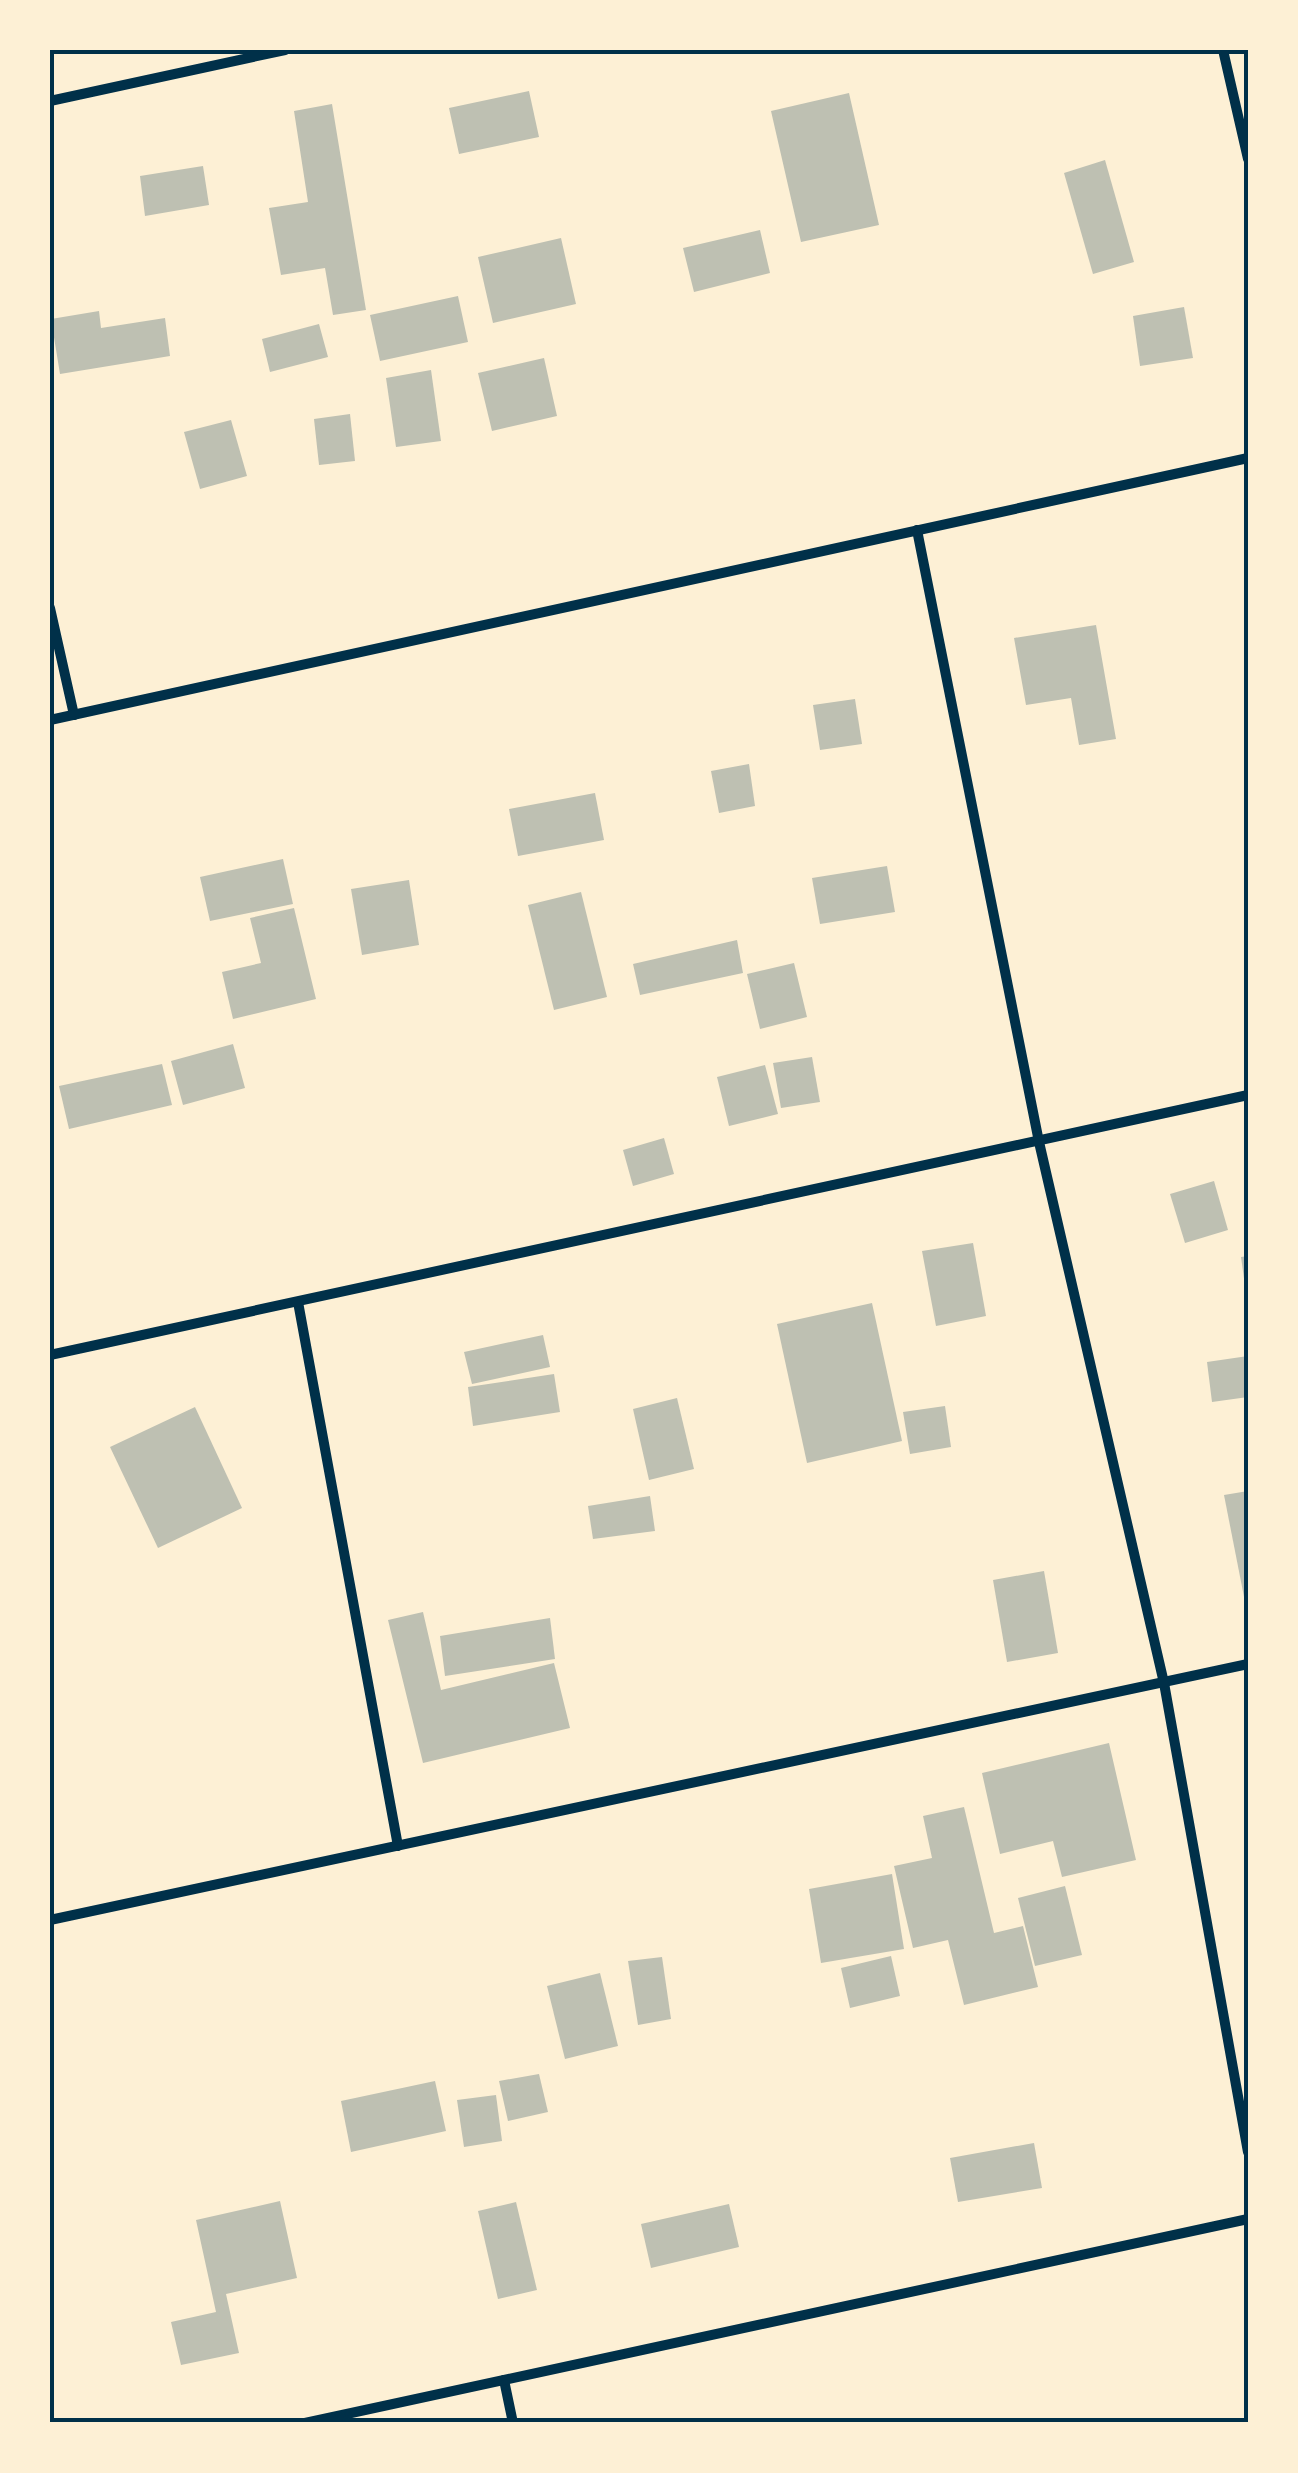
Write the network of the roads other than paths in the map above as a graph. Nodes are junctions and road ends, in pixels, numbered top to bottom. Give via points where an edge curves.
1 (1223, 50) edge
2 (279, 51) edge
3 (50, 101) edge
4 (1248, 159) edge
5 (1248, 458) edge
6 (917, 530) junction
7 (50, 608) edge
8 (74, 715) junction
9 (50, 720) edge
10 (1248, 1095) edge
11 (1039, 1142) junction
12 (298, 1302) junction
13 (50, 1356) edge
14 (1248, 1664) edge
15 (1164, 1682) junction
16 (398, 1846) junction
17 (50, 1920) edge
18 (1248, 2152) edge
19 (1248, 2218) edge
20 (504, 2380) junction
21 (305, 2423) edge
22 (513, 2423) edge

1 - 4 street
2 - 3 street
5 - 6 street
6 - 8 street
6 - 11 street
7 - 8 street
8 - 9 street
10 - 11 street
11 - 12 street
11 - 15 street
12 - 13 street
12 - 16 street
14 - 15 street
15 - 16 street
15 - 18 street
16 - 17 street
19 - 20 street
20 - 21 street
20 - 22 street

